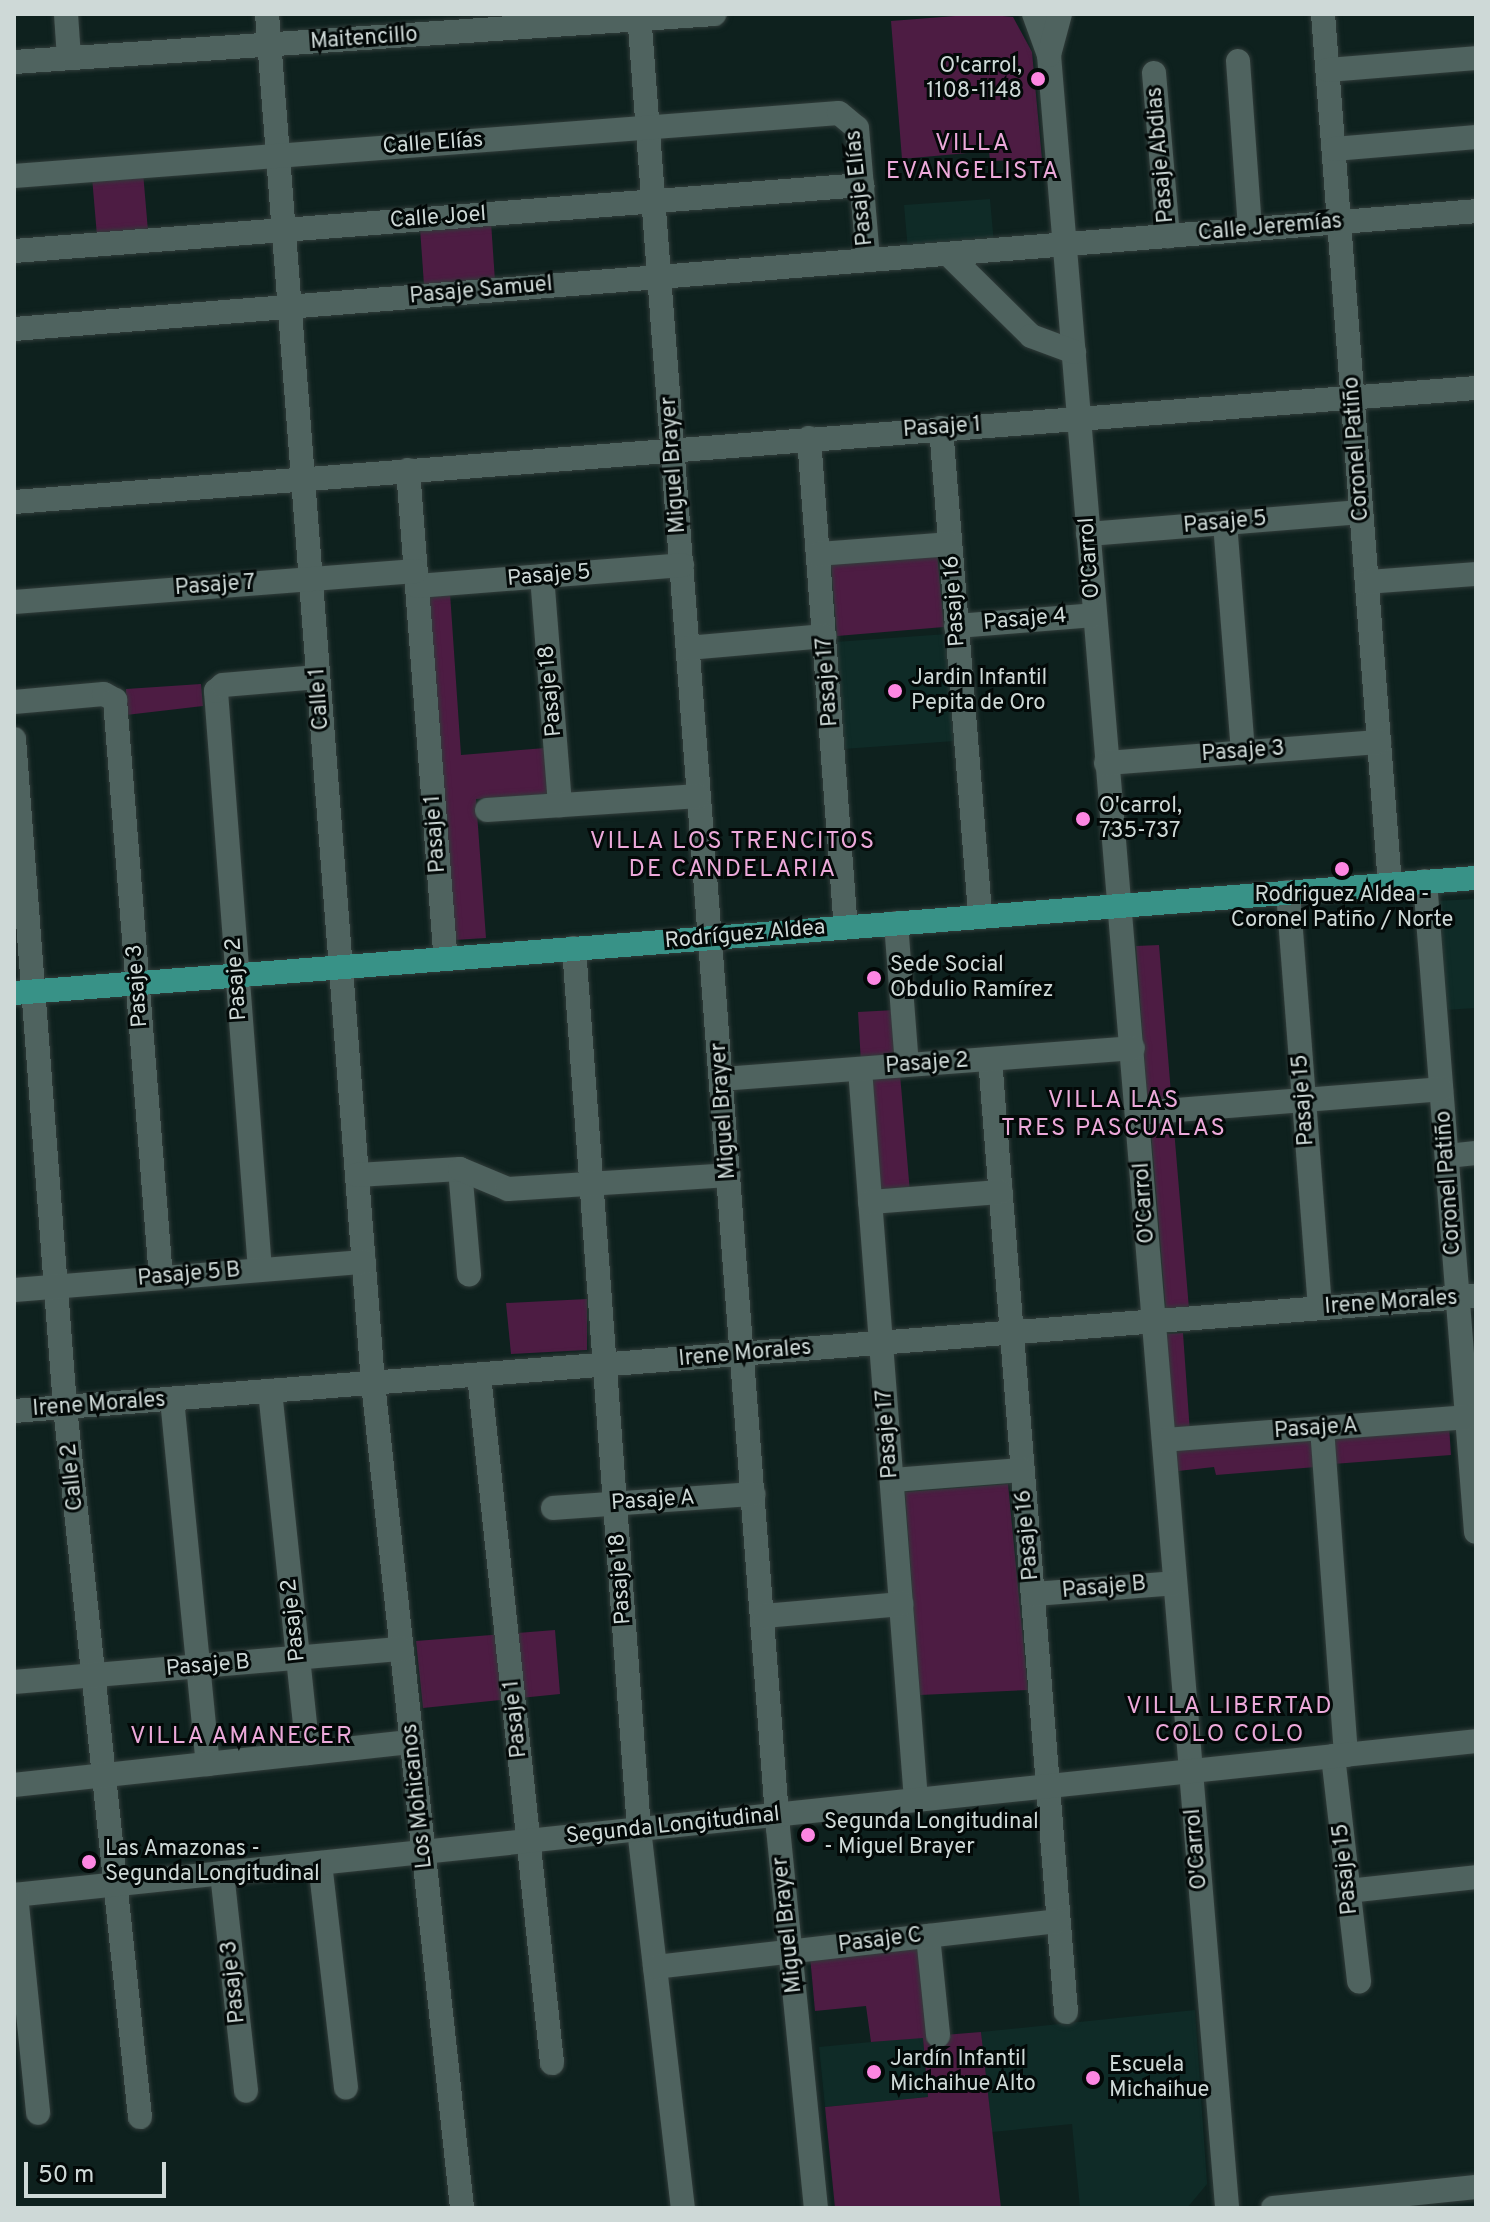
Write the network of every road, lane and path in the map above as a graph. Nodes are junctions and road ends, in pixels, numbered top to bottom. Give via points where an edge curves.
1 (66, 14) edge
2 (267, 14) edge
3 (714, 14) edge
4 (1034, 14) edge
5 (1060, 14) edge
6 (1323, 14) edge
7 (639, 17) edge
8 (530, 20) edge
9 (270, 46) junction
10 (1049, 55) junction
11 (69, 58) junction
12 (1476, 58) edge
13 (1238, 61) dead end
14 (14, 62) edge
15 (1328, 70) junction
16 (1154, 73) dead end
17 (850, 118) joint
18 (648, 127) junction
19 (1476, 137) edge
20 (1334, 149) junction
21 (278, 156) junction
22 (14, 176) edge
23 (862, 185) junction
24 (654, 202) junction
25 (1476, 211) edge
26 (1339, 222) junction
27 (284, 230) junction
28 (1250, 230) junction
29 (1168, 236) junction
30 (1064, 244) junction
31 (14, 251) edge
32 (949, 255) junction
33 (868, 260) junction
34 (659, 277) junction
35 (289, 307) junction
36 (14, 329) edge
37 (1074, 352) junction
38 (1476, 388) edge
39 (1353, 397) junction
40 (1079, 418) junction
41 (941, 428) junction
42 (809, 438) junction
43 (673, 449) junction
44 (408, 470) junction
45 (303, 479) junction
46 (14, 502) edge
47 (1361, 512) junction
48 (1225, 523) junction
49 (1088, 534) junction
50 (950, 544) junction
51 (818, 554) junction
52 (682, 565) junction
53 (1476, 574) edge
54 (542, 576) junction
55 (417, 578) junction
56 (311, 579) junction
57 (1367, 582) junction
58 (14, 602) edge
59 (1095, 615) junction
60 (956, 626) junction
61 (824, 636) junction
62 (688, 648) junction
63 (318, 677) junction
64 (14, 702) edge
65 (14, 739) edge
66 (1379, 742) junction
67 (1243, 752) junction
68 (1106, 763) junction
69 (699, 796) junction
70 (560, 805) junction
71 (487, 810) dead end
72 (1476, 878) edge
73 (1425, 881) junction
74 (1390, 884) junction
75 (1288, 892) junction
76 (1119, 905) junction
77 (980, 916) junction
78 (896, 923) junction
79 (846, 927) junction
80 (710, 938) junction
81 (574, 948) junction
82 (446, 959) junction
83 (341, 967) junction
84 (237, 975) junction
85 (138, 983) junction
86 (23, 992) edge
87 (1133, 1048) junction
88 (990, 1059) junction
89 (907, 1065) junction
90 (860, 1069) junction
91 (722, 1079) junction
92 (1441, 1089) junction
93 (1304, 1100) junction
94 (1138, 1113) junction
95 (1476, 1153) edge
96 (1447, 1156) junction
97 (460, 1169) junction
98 (357, 1175) junction
99 (729, 1175) junction
100 (591, 1184) junction
101 (1001, 1192) junction
102 (870, 1202) junction
103 (364, 1262) junction
104 (260, 1270) junction
105 (469, 1275) dead end
106 (161, 1278) junction
107 (56, 1286) junction
108 (14, 1290) edge
109 (1467, 1297) edge
110 (1320, 1308) junction
111 (1155, 1321) junction
112 (1012, 1333) junction
113 (881, 1343) junction
114 (743, 1354) junction
115 (605, 1365) junction
116 (479, 1375) junction
117 (373, 1383) junction
118 (270, 1391) junction
119 (172, 1399) junction
120 (65, 1407) junction
121 (14, 1411) edge
122 (1467, 1417) junction
123 (1322, 1428) junction
124 (1164, 1440) junction
125 (1023, 1470) junction
126 (892, 1480) junction
127 (754, 1494) junction
128 (615, 1503) junction
129 (553, 1508) dead end
130 (1476, 1520) edge
131 (1175, 1583) junction
132 (1033, 1594) junction
133 (901, 1604) junction
134 (764, 1616) junction
135 (402, 1649) junction
136 (298, 1658) junction
137 (198, 1667) junction
138 (95, 1676) junction
139 (14, 1682) edge
140 (1476, 1741) edge
141 (412, 1742) junction
142 (308, 1753) junction
143 (1340, 1756) junction
144 (208, 1764) junction
145 (1190, 1771) junction
146 (105, 1775) junction
147 (14, 1785) edge
148 (1046, 1786) junction
149 (916, 1800) junction
150 (778, 1815) junction
151 (639, 1829) junction
152 (529, 1841) junction
153 (424, 1852) junction
154 (320, 1863) junction
155 (222, 1873) junction
156 (1476, 1877) edge
157 (117, 1884) junction
158 (1348, 1891) junction
159 (15, 1895) edge
160 (1058, 1921) junction
161 (928, 1936) junction
162 (790, 1952) junction
163 (655, 1967) junction
164 (1359, 1982) dead end
165 (1066, 2012) dead end
166 (938, 2035) dead end
167 (552, 2063) dead end
168 (346, 2088) dead end
169 (246, 2091) dead end
170 (38, 2113) dead end
171 (140, 2117) dead end
172 (1476, 2187) edge
173 (462, 2208) edge
174 (683, 2208) edge
175 (816, 2208) edge
176 (1227, 2208) edge
177 (1273, 2208) edge

1 - 11 street
2 - 9 street, Calle 1
3 - 7 street, Maitencillo
4 - 10 street, O'Carrol
5 - 10 street, O'Carrol
6 - 15 street, Coronel Patiño
7 - 8 street, Maitencillo
7 - 18 street, Miguel Brayer
8 - 9 street, Maitencillo
9 - 11 street, Maitencillo
9 - 21 street, Calle 1
10 - 30 street, O'Carrol
11 - 14 street, Maitencillo
12 - 15 street
13 - 28 street
15 - 20 street, Coronel Patiño
16 - 29 street, Pasaje Abdias
17 - 18 street, Calle Elías via 833,112
17 - 23 street, Pasaje Elías via 857,128
18 - 21 street, Calle Elías
18 - 24 street, Miguel Brayer
19 - 20 street
20 - 26 street, Coronel Patiño
21 - 22 street, Calle Elías
21 - 27 street, Calle 1
23 - 24 street, Calle Joel
23 - 33 street, Pasaje Elías
24 - 27 street, Calle Joel
24 - 34 street, Miguel Brayer
25 - 26 street, Calle Jeremías
26 - 28 street, Calle Jeremías
26 - 39 street, Coronel Patiño
27 - 31 street, Calle Joel
27 - 35 street, Calle 1
28 - 29 street, Calle Jeremías
29 - 30 street, Calle Jeremías
30 - 32 street, Calle Jeremías
30 - 37 street, O'Carrol
32 - 33 street, Pasaje Samuel
32 - 37 street via 1031,336
33 - 34 street, Pasaje Samuel
34 - 35 street, Pasaje Samuel
34 - 43 street, Miguel Brayer
35 - 36 street, Pasaje Samuel
35 - 45 street, Calle 1
37 - 40 street, O'Carrol
38 - 39 street, Pasaje 1
39 - 40 street, Pasaje 1
39 - 47 street, Coronel Patiño
40 - 41 street, Pasaje 1
40 - 49 street, O'Carrol
41 - 42 street, Pasaje 1
41 - 50 street, Pasaje 16
42 - 43 street, Pasaje 1
42 - 51 street, Pasaje 17
43 - 44 street, Pasaje 1
43 - 52 street, Miguel Brayer
44 - 45 street, Pasaje 1
44 - 55 street, Pasaje 1
45 - 46 street, Pasaje 1
45 - 56 street, Calle 1
47 - 48 street, Pasaje 5
47 - 57 street, Coronel Patiño
48 - 49 street, Pasaje 5
48 - 67 street
49 - 59 street, O'Carrol
50 - 51 street
50 - 60 street, Pasaje 16
51 - 61 street, Pasaje 17
52 - 54 street, Pasaje 5
52 - 62 street, Miguel Brayer
53 - 57 street
54 - 55 street, Pasaje 5
54 - 70 street, Pasaje 18
55 - 56 street, Pasaje 7
55 - 82 street, Pasaje 1
56 - 58 street, Pasaje 7
56 - 63 street, Calle 1
57 - 66 street, Coronel Patiño
59 - 60 street, Pasaje 4
59 - 68 street, O'Carrol
60 - 77 street, Pasaje 16
61 - 62 street
61 - 79 street, Pasaje 17
62 - 69 street, Miguel Brayer
63 - 83 street, Calle 1
63 - 84 street, Pasaje 2 via 217,688
64 - 85 street, Pasaje 3 via 112,696
65 - 86 street, Calle 2
66 - 67 street, Pasaje 3
66 - 74 street, Coronel Patiño
67 - 68 street, Pasaje 3
68 - 76 street, O'Carrol
69 - 70 street
69 - 80 street, Miguel Brayer
70 - 71 street
72 - 73 main road, Rodríguez Aldea
73 - 74 main road, Rodríguez Aldea
73 - 92 street, Coronel Patiño
74 - 75 main road, Rodríguez Aldea
75 - 76 main road, Rodríguez Aldea
75 - 93 street, Pasaje 15
76 - 77 main road, Rodríguez Aldea
76 - 87 street, O'Carrol
77 - 78 main road, Rodríguez Aldea
78 - 79 main road, Rodríguez Aldea
78 - 89 street
79 - 80 main road, Rodríguez Aldea
80 - 81 main road, Rodríguez Aldea
80 - 91 street, Miguel Brayer
81 - 82 main road, Rodríguez Aldea
81 - 100 street, Pasaje 18
82 - 83 main road, Rodríguez Aldea
83 - 84 main road, Rodríguez Aldea
83 - 98 street, Calle 1
84 - 85 main road, Rodríguez Aldea
84 - 104 street, Pasaje 2
85 - 86 main road, Rodríguez Aldea
85 - 106 street, Pasaje 3
86 - 107 street, Calle 2
87 - 88 street, Pasaje 2
87 - 94 street, O'Carrol
88 - 89 street, Pasaje 2
88 - 101 street, Pasaje 16
89 - 90 street, Pasaje 2
90 - 91 street, Pasaje 2
90 - 102 street, Pasaje 17
91 - 99 street, Miguel Brayer
92 - 93 street
92 - 96 street, Coronel Patiño
93 - 94 street
93 - 110 street, Pasaje 15
94 - 111 street, O'Carrol
95 - 96 street
96 - 109 street, Coronel Patiño
97 - 98 street
97 - 100 street via 503,1189
97 - 105 street
98 - 103 street, Calle 1
99 - 100 street
99 - 114 street, Miguel Brayer
100 - 115 street, Pasaje 18
101 - 102 street
101 - 112 street, Pasaje 16
102 - 113 street, Pasaje 17
103 - 104 street, Pasaje 5 B
103 - 117 street, Calle 1
104 - 106 street, Pasaje 5 B
106 - 107 street, Pasaje 5 B
107 - 108 street, Pasaje 5 B
107 - 120 street, Calle 2
109 - 110 street, Irene Morales
109 - 122 street, Coronel Patiño
110 - 111 street, Irene Morales
111 - 112 street, Irene Morales
111 - 124 street, O'Carrol
112 - 113 street, Irene Morales
112 - 125 street, Pasaje 16
113 - 114 street, Irene Morales
113 - 126 street, Pasaje 17
114 - 115 street, Irene Morales
114 - 127 street, Miguel Brayer
115 - 116 street, Irene Morales
115 - 128 street, Pasaje 18
116 - 117 street, Irene Morales
116 - 152 street, Pasaje 1
117 - 118 street, Irene Morales
117 - 135 street, Los Mohicanos
118 - 119 street, Irene Morales
118 - 136 street, Pasaje 2
119 - 120 street, Irene Morales
119 - 137 street
120 - 121 street, Irene Morales
120 - 138 street, Calle 2
122 - 123 street, Pasaje A
122 - 130 street, Coronel Patiño
123 - 124 street, Pasaje A
123 - 143 street, Pasaje 15
124 - 131 street, O'Carrol
125 - 126 street
125 - 132 street, Pasaje 16
126 - 133 street, Pasaje 17
127 - 128 street, Pasaje A
127 - 134 street, Miguel Brayer
128 - 129 street, Pasaje A
128 - 151 street, Pasaje 18
131 - 132 street, Pasaje B
131 - 145 street, O'Carrol
132 - 148 street, Pasaje 16
133 - 134 street
133 - 149 street, Pasaje 17
134 - 150 street, Miguel Brayer
135 - 136 street, Pasaje B
135 - 141 street, Los Mohicanos
136 - 137 street, Pasaje B
136 - 142 street, Pasaje 2
137 - 138 street, Pasaje B
137 - 144 street
138 - 139 street, Pasaje B
138 - 146 street, Calle 2
140 - 143 street, Segunda Longitudinal
141 - 142 street
141 - 153 street, Los Mohicanos
142 - 144 street
143 - 145 street, Segunda Longitudinal
143 - 158 street, Pasaje 15
144 - 146 street
145 - 148 street, Segunda Longitudinal
145 - 176 street, O'Carrol
146 - 147 street
146 - 157 street, Calle 2
148 - 149 street, Segunda Longitudinal
148 - 160 street, Pasaje 16
149 - 150 street, Segunda Longitudinal
150 - 151 street, Segunda Longitudinal
150 - 162 street, Miguel Brayer
151 - 152 street, Segunda Longitudinal
151 - 163 street, Pasaje 18
152 - 153 street, Segunda Longitudinal
152 - 167 street, Pasaje 1
153 - 154 street, Segunda Longitudinal
153 - 173 street, Los Mohicanos
154 - 155 street, Segunda Longitudinal
154 - 168 street
155 - 157 street, Segunda Longitudinal
155 - 169 street, Pasaje 3
156 - 158 street
157 - 159 street, Segunda Longitudinal
157 - 171 street, Calle 2
158 - 164 street, Pasaje 15
159 - 170 street
160 - 161 street, Pasaje C
160 - 165 street, Pasaje 16
161 - 162 street, Pasaje C
161 - 166 street
162 - 163 street, Pasaje C
162 - 175 street, Miguel Brayer
163 - 174 street, Pasaje 18
172 - 177 street

